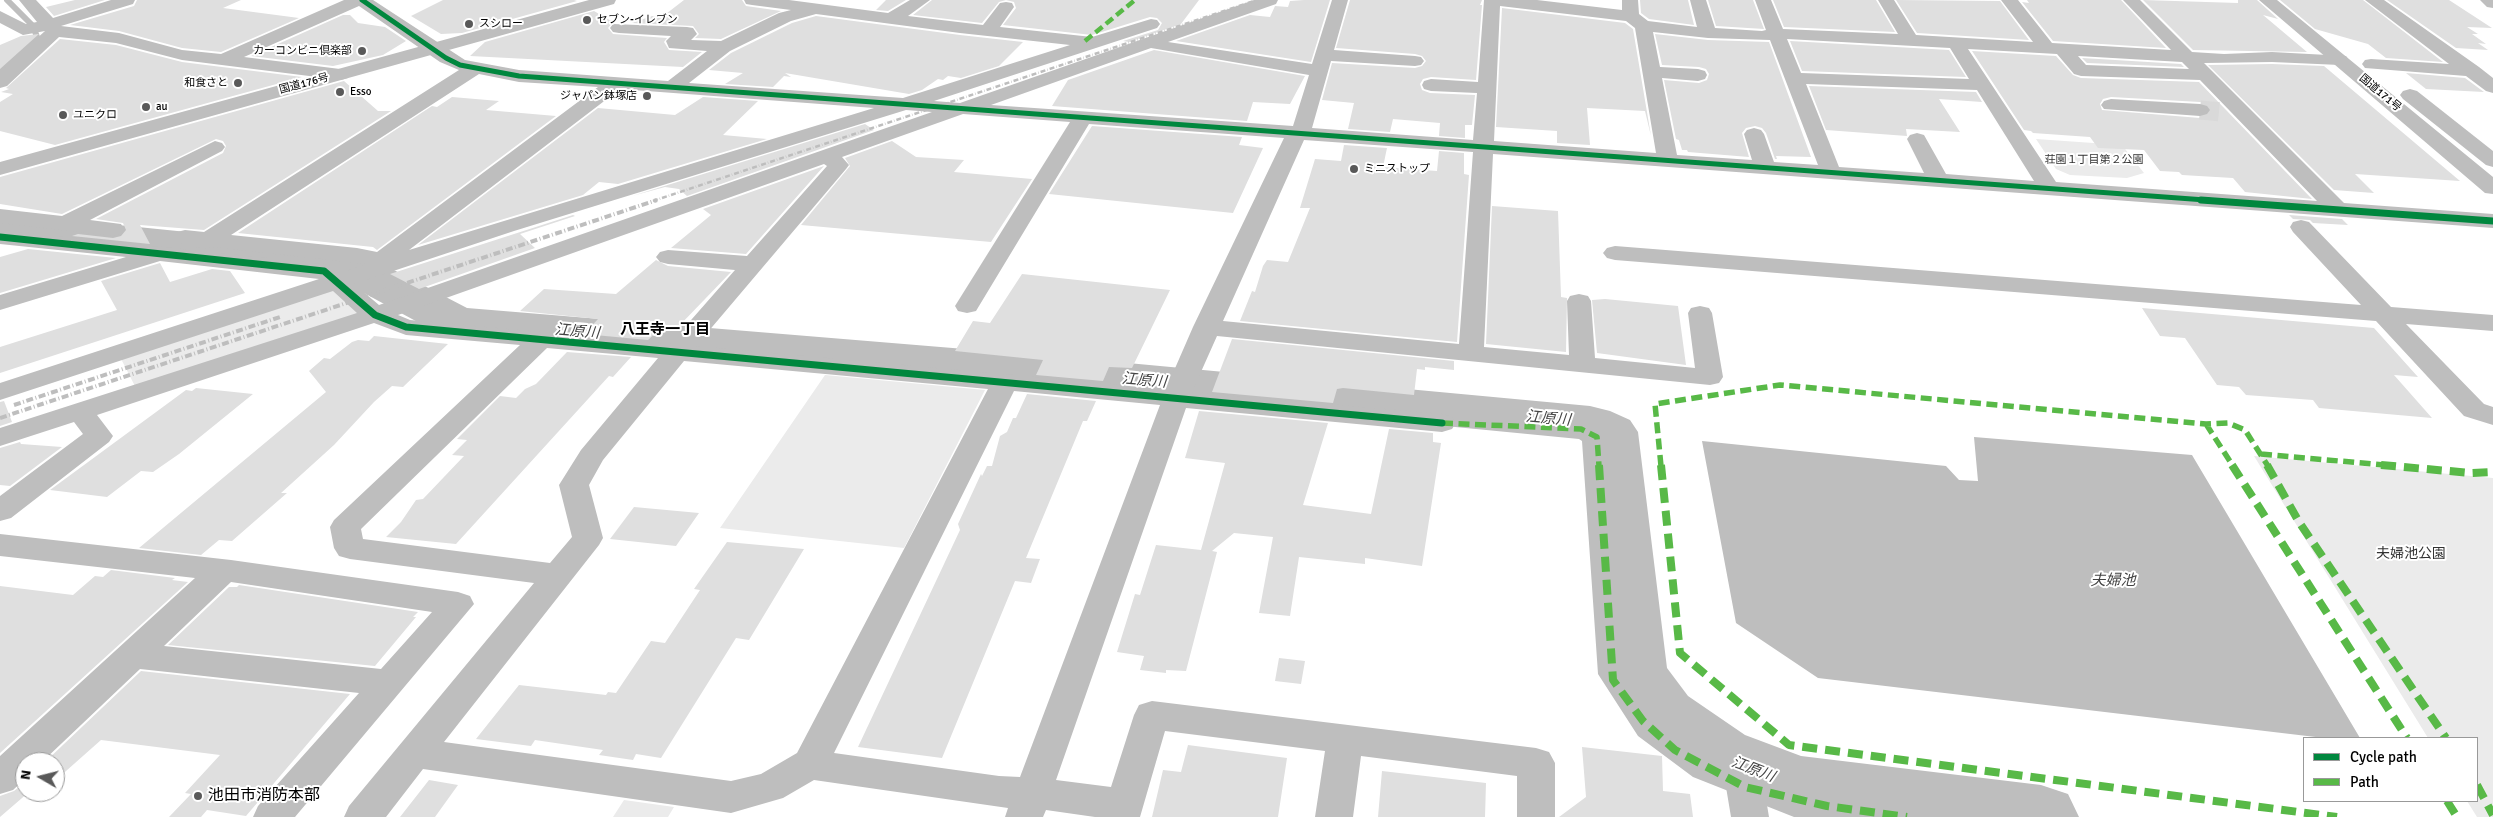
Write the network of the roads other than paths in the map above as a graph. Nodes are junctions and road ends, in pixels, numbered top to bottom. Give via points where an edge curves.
1 (27, 0) edge
2 (127, 0) edge
3 (358, 0) edge
4 (362, 0) edge
5 (608, 0) edge
6 (752, 0) edge
7 (832, 0) edge
8 (922, 0) edge
9 (1223, 0) edge
10 (1270, 0) edge
11 (1340, 0) edge
12 (1493, 0) edge
13 (1698, 0) edge
14 (1764, 0) edge
15 (1886, 0) edge
16 (2009, 0) edge
17 (2131, 0) edge
18 (2267, 0) edge
19 (2289, 0) edge
20 (2373, 0) edge
21 (2488, 0) edge
22 (2493, 3) edge
23 (1006, 7) dead end
24 (814, 8) junction
25 (1117, 14) dead end
26 (1635, 14) edge
27 (0, 16) edge
28 (894, 18) junction
29 (1160, 21) junction
30 (53, 28) junction
31 (619, 28) dead end
32 (988, 31) junction
33 (10, 32) edge
34 (1708, 33) junction
35 (1777, 36) junction
36 (1035, 37) junction
37 (1910, 40) junction
38 (1954, 42) junction
39 (1092, 43) junction
40 (1154, 43) junction
41 (724, 46) junction
42 (433, 49) junction
43 (2056, 50) junction
44 (2186, 56) junction
45 (224, 59) junction
46 (2340, 60) junction
47 (1415, 61) dead end
48 (1321, 63) junction
49 (2371, 64) junction
50 (474, 69) junction
51 (1007, 71) junction
52 (2473, 71) junction
53 (1651, 72) junction
54 (2493, 72) edge
55 (341, 74) junction
56 (1698, 75) dead end
57 (2205, 75) junction
58 (1794, 78) junction
59 (0, 82) edge
60 (616, 83) junction
61 (1431, 85) dead end
62 (1981, 86) junction
63 (672, 87) junction
64 (2493, 87) edge
65 (1488, 88) junction
66 (904, 104) junction
67 (2110, 105) dead end
68 (962, 109) junction
69 (2200, 110) tunnel mouth
70 (2222, 112) tunnel mouth
71 (2243, 113) junction
72 (1083, 118) junction
73 (1298, 133) junction
74 (1754, 134) dead end
75 (1917, 139) dead end
76 (216, 147) dead end
77 (1484, 147) junction
78 (827, 156) junction
79 (1668, 160) junction
80 (2493, 161) edge
81 (1764, 167) junction
82 (0, 169) edge
83 (1831, 172) junction
84 (1938, 180) junction
85 (2050, 188) junction
86 (2493, 188) edge
87 (2337, 209) junction
88 (0, 216) edge
89 (2493, 221) edge
90 (64, 224) junction
91 (2301, 227) dead end
92 (0, 237) edge
93 (208, 239) junction
94 (1615, 253) dead end
95 (171, 254) junction
96 (668, 257) dead end
97 (383, 263) junction
98 (754, 264) junction
99 (337, 280) junction
100 (1579, 300) dead end
101 (0, 303) edge
102 (967, 306) dead end
103 (1700, 313) dead end
104 (2381, 314) junction
105 (375, 315) junction
106 (2493, 323) edge
107 (1206, 327) junction
108 (540, 340) junction
109 (1471, 352) junction
110 (676, 353) junction
111 (1582, 363) junction
112 (1005, 382) junction
113 (1180, 388) junction
114 (0, 392) edge
115 (80, 411) junction
116 (2493, 417) edge
117 (1442, 423) dead end
118 (0, 437) edge
119 (0, 511) edge
120 (0, 545) edge
121 (223, 571) junction
122 (559, 575) junction
123 (133, 655) junction
124 (389, 683) junction
125 (1345, 738) junction
126 (415, 753) junction
127 (810, 764) junction
128 (0, 779) edge
129 (1028, 805) edge
130 (732, 806) edge
131 (1122, 811) edge
132 (272, 817) edge
133 (363, 817) edge
134 (1334, 817) edge
135 (1536, 817) edge

1 - 30 main road
2 - 30 main road
3 - 45 main road
4 - 42 main road
5 - 42 main road, 国道176号
6 - 24 main road
7 - 24 main road
8 - 28 main road
9 - 29 main road
10 - 40 main road
11 - 48 main road
12 - 26 main road
12 - 65 main road
13 - 34 main road
14 - 35 main road
15 - 37 main road
16 - 43 main road
17 - 44 main road
18 - 46 main road, 国道171号
19 - 49 main road, 国道171号
20 - 52 main road
21 - 22 main road
23 - 32 main road
24 - 28 main road
24 - 41 main road via 785,17
25 - 29 main road
26 - 34 main road
26 - 53 main road
27 - 33 main road
28 - 32 main road
29 - 39 main road
30 - 33 main road
30 - 45 main road via 119,38 182,55
30 - 59 main road
31 - 41 main road via 687,32 675,44
32 - 36 main road
34 - 35 main road
35 - 37 main road via 1791,33
35 - 58 main road
36 - 39 main road
36 - 51 main road via 1002,67
37 - 38 main road
38 - 43 main road
38 - 62 main road
39 - 51 main road
40 - 48 main road via 1166,47
40 - 68 main road
41 - 63 main road
42 - 50 main road via 453,62
42 - 55 main road, 国道176号
43 - 44 main road
43 - 57 main road via 2081,70
44 - 46 main road
44 - 57 main road
45 - 55 main road
46 - 86 main road, 国道171号
47 - 48 main road
48 - 73 main road via 1303,126
49 - 52 main road
49 - 80 main road, 国道171号
50 - 60 main road via 519,76
50 - 93 main road
51 - 66 main road
52 - 54 main road
52 - 64 main road
53 - 56 main road
53 - 79 main road
55 - 82 main road, 国道176号
57 - 71 main road
58 - 62 main road
58 - 83 main road
60 - 63 main road
60 - 97 main road
61 - 65 main road
62 - 85 main road
63 - 66 main road
65 - 77 main road
66 - 68 main road
66 - 97 main road
67 - 69 main road
68 - 72 main road
68 - 78 main road
70 - 71 main road
71 - 87 main road
72 - 73 main road
72 - 102 main road
73 - 77 main road
73 - 107 main road via 1290,144
74 - 81 main road
75 - 84 main road
76 - 90 main road
77 - 79 main road
77 - 109 main road
78 - 98 main road via 839,165
78 - 105 main road
79 - 81 main road
81 - 83 main road
83 - 84 main road
84 - 85 main road
85 - 87 main road
87 - 89 main road
88 - 90 main road
90 - 93 main road
91 - 104 main road
92 - 95 main road
93 - 95 main road
93 - 97 main road via 357,255
94 - 104 main road
95 - 99 main road via 324,271
95 - 101 main road
96 - 98 main road
97 - 99 main road
98 - 110 main road
99 - 105 main road
99 - 114 main road
100 - 111 main road
103 - 111 main road via 1710,376
104 - 106 main road
104 - 116 main road via 2474,410
105 - 108 main road via 406,327
105 - 115 main road
107 - 109 main road
107 - 113 main road
108 - 110 main road
108 - 122 main road via 345,527 350,548
109 - 111 main road
110 - 112 main road
110 - 122 main road via 591,456 574,485 588,538
112 - 113 main road
112 - 127 main road
113 - 117 main road
113 - 129 main road
115 - 118 main road
115 - 119 main road via 99,436
120 - 121 main road
121 - 123 main road
121 - 124 main road via 458,604
122 - 126 main road
123 - 124 main road
123 - 128 main road
124 - 132 main road
125 - 131 main road via 1152,715
125 - 134 main road
125 - 135 main road via 1536,763
126 - 130 main road via 731,797
126 - 133 main road
127 - 129 main road via 999,792
127 - 130 main road
129 - 131 main road

